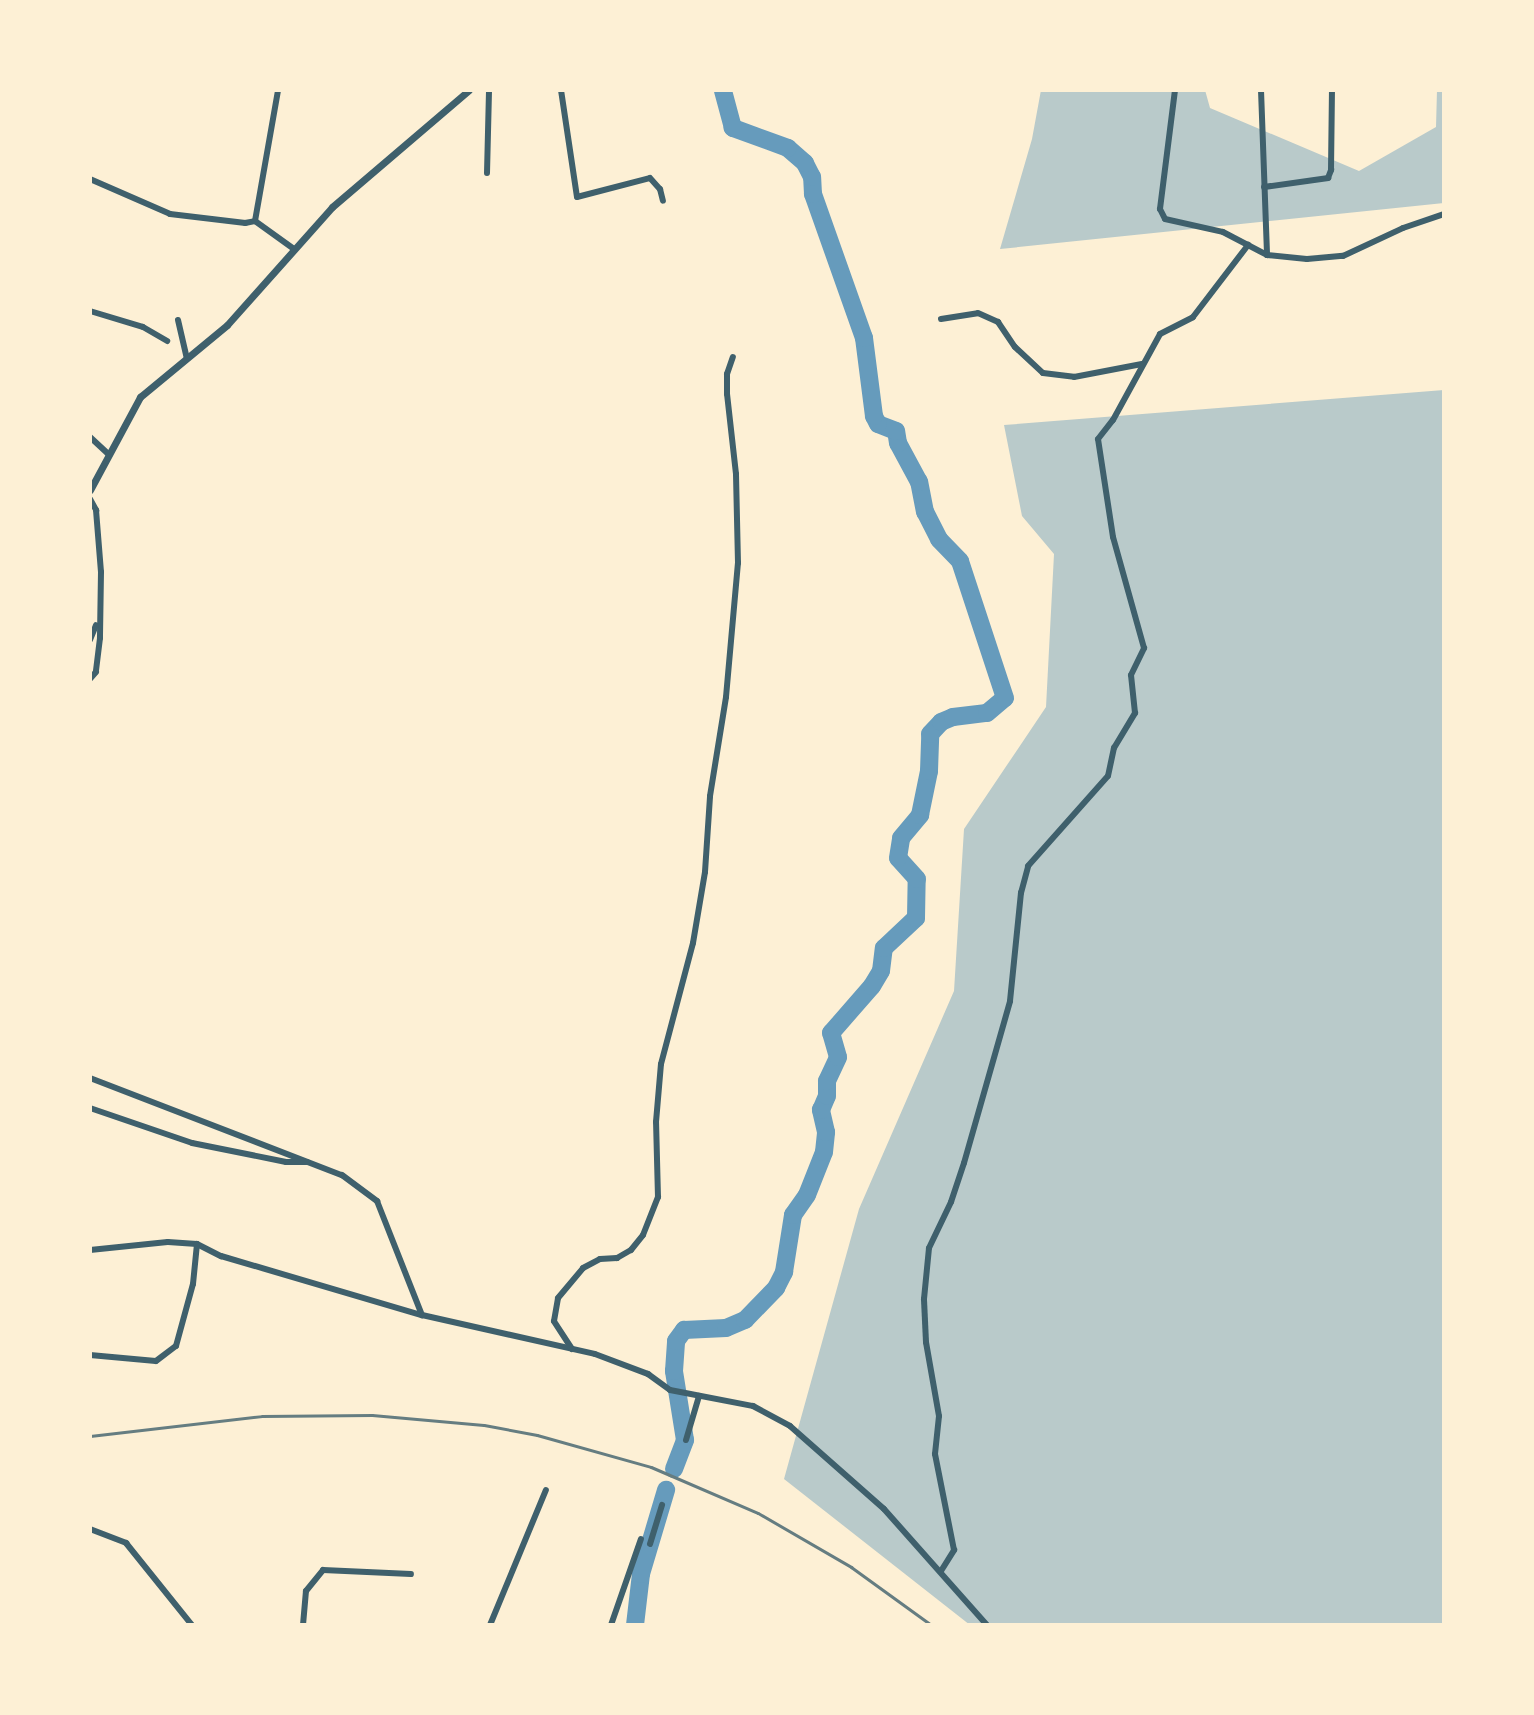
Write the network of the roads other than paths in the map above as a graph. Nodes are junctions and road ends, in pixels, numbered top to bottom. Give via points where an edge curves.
1 (278, 90) edge
2 (469, 90) edge
3 (489, 90) edge
4 (561, 90) edge
5 (1175, 90) edge
6 (1261, 90) edge
7 (1332, 90) edge
8 (487, 173) dead end
9 (90, 179) edge
10 (1264, 187) junction
11 (663, 201) dead end
12 (1444, 214) edge
13 (255, 221) junction
14 (1248, 245) junction
15 (294, 249) junction
16 (1267, 255) junction
17 (90, 311) edge
18 (941, 319) dead end
19 (178, 320) dead end
20 (167, 341) dead end
21 (733, 357) dead end
22 (187, 358) junction
23 (1143, 363) junction
24 (90, 437) edge
25 (108, 454) junction
26 (90, 490) edge
27 (90, 499) edge
28 (98, 622) junction
29 (90, 640) edge
30 (90, 679) edge
31 (90, 1078) edge
32 (90, 1108) edge
33 (311, 1162) junction
34 (197, 1244) junction
35 (90, 1250) edge
36 (422, 1315) junction
37 (572, 1349) junction
38 (90, 1355) edge
39 (699, 1396) junction
40 (686, 1440) dead end
41 (546, 1490) dead end
42 (662, 1505) dead end
43 (90, 1529) edge
44 (641, 1539) dead end
45 (650, 1544) dead end
46 (941, 1571) junction
47 (411, 1574) dead end
48 (192, 1625) edge
49 (303, 1625) edge
50 (490, 1625) edge
51 (611, 1625) edge
52 (987, 1625) edge

1 - 13 street
2 - 15 street via 332,207
3 - 8 street
4 - 11 street via 577,197 650,178
5 - 14 street via 1160,209 1165,219 1223,232
6 - 10 street
7 - 10 street via 1328,178
9 - 13 street via 170,214
10 - 16 street
12 - 16 street via 1343,256
13 - 15 street
14 - 16 street
14 - 23 street via 1193,317 1160,334
15 - 22 street via 227,325
17 - 20 street via 143,327
18 - 23 street via 978,313 998,322 1043,373 1074,377
19 - 22 street
21 - 37 street via 727,394 738,563 705,872 693,943 659,1074 658,1197 631,1250 583,1268 558,1298 554,1321
22 - 25 street via 140,397
23 - 46 street via 1098,439 1113,537 1144,648 1131,675 1135,713 1114,748 1108,776 1028,866 1010,1001 964,1163 929,1248 924,1299 939,1416 935,1454 954,1550
24 - 25 street
25 - 26 street
27 - 28 street via 96,510 101,572
28 - 29 street
28 - 30 street via 96,672
31 - 33 street
32 - 33 street via 192,1143
33 - 36 street via 342,1175 377,1201
34 - 35 street
34 - 36 street via 221,1256
34 - 38 street via 193,1284 176,1346 156,1361
36 - 37 street
37 - 39 street via 648,1374 670,1390
39 - 40 street
39 - 46 street via 753,1406 790,1426 884,1509
41 - 50 street
42 - 45 street
43 - 48 street via 126,1543
44 - 51 street
46 - 52 street
47 - 49 street via 323,1570 306,1591

